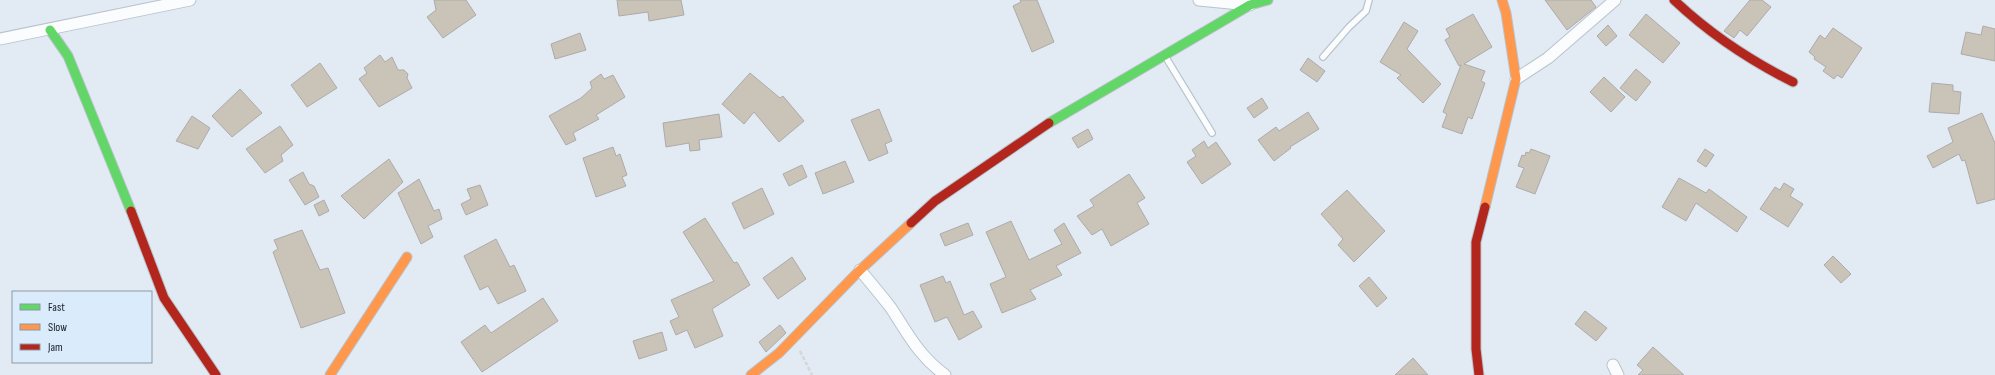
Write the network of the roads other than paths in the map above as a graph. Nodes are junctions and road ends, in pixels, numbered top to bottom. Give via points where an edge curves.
1 (190, 0) edge
2 (1199, 0) edge
3 (1268, 0) edge
4 (1369, 0) edge
5 (1502, 0) edge
6 (1615, 0) edge
7 (1674, 0) edge
8 (1250, 6) junction
9 (50, 30) junction
10 (0, 39) edge
11 (1165, 56) junction
12 (1322, 58) dead end
13 (1516, 79) junction
14 (1793, 82) dead end
15 (1212, 134) dead end
16 (407, 257) dead end
17 (860, 270) junction
18 (216, 375) edge
19 (330, 375) edge
20 (751, 375) edge
21 (945, 375) edge
22 (1479, 375) edge

1 - 9 street
2 - 8 street
3 - 8 street
4 - 12 lane via 1366,11
5 - 13 street
6 - 13 street via 1548,58
7 - 14 street via 1688,14 1743,55
8 - 11 street
9 - 10 street
9 - 18 street via 68,56 164,298
11 - 15 lane
11 - 17 street via 1048,123 935,201
13 - 22 street via 1476,242 1476,350
16 - 19 street
17 - 20 street via 779,353
17 - 21 street via 890,308 913,344

